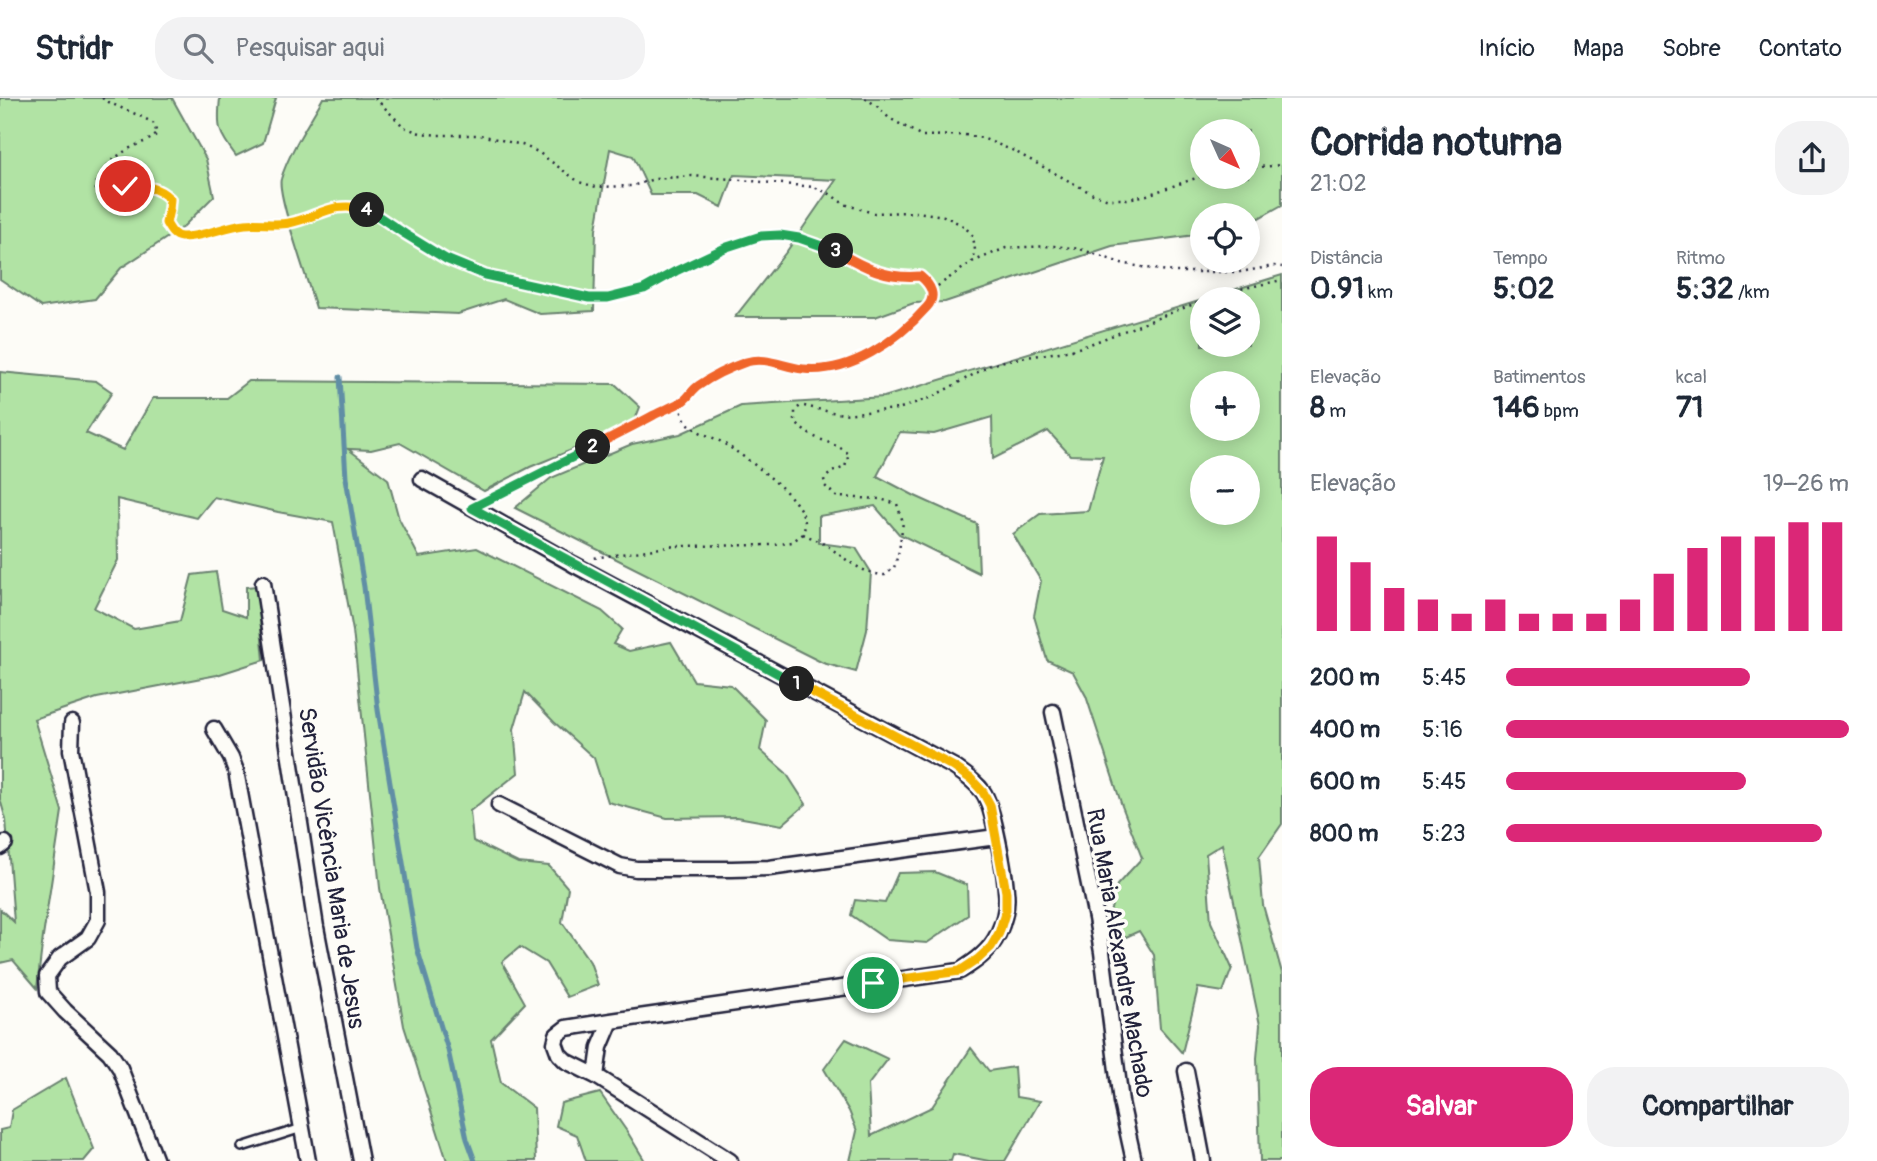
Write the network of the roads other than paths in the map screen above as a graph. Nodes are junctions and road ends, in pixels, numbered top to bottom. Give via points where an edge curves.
1 (422, 479) dead end
2 (263, 583) dead end
3 (1052, 712) dead end
4 (72, 723) dead end
5 (214, 729) dead end
6 (499, 804) dead end
7 (996, 837) junction
8 (611, 1021) junction
9 (1186, 1071) dead end
10 (596, 1076) junction
11 (302, 1128) junction
12 (242, 1147) dead end
13 (156, 1161) edge
14 (308, 1161) edge
15 (361, 1161) edge
16 (730, 1161) edge
17 (1134, 1161) edge
18 (1203, 1161) edge

1 - 7 street via 954,767 983,792
2 - 15 street, Servidão Vicência Maria de Jesus via 316,927
3 - 17 street, Rua Maria Alexandre Machado via 1102,951 1116,1068
4 - 13 street via 71,750 98,892 98,920 88,938 60,958 47,976 48,992 120,1068
5 - 11 street via 236,771
6 - 7 street via 620,866 636,869 769,868
7 - 8 street via 1006,910 991,947 960,971
8 - 10 street via 600,1047
8 - 10 street via 566,1028 557,1035 559,1055
9 - 18 street
10 - 16 street
11 - 12 lane
11 - 14 street

